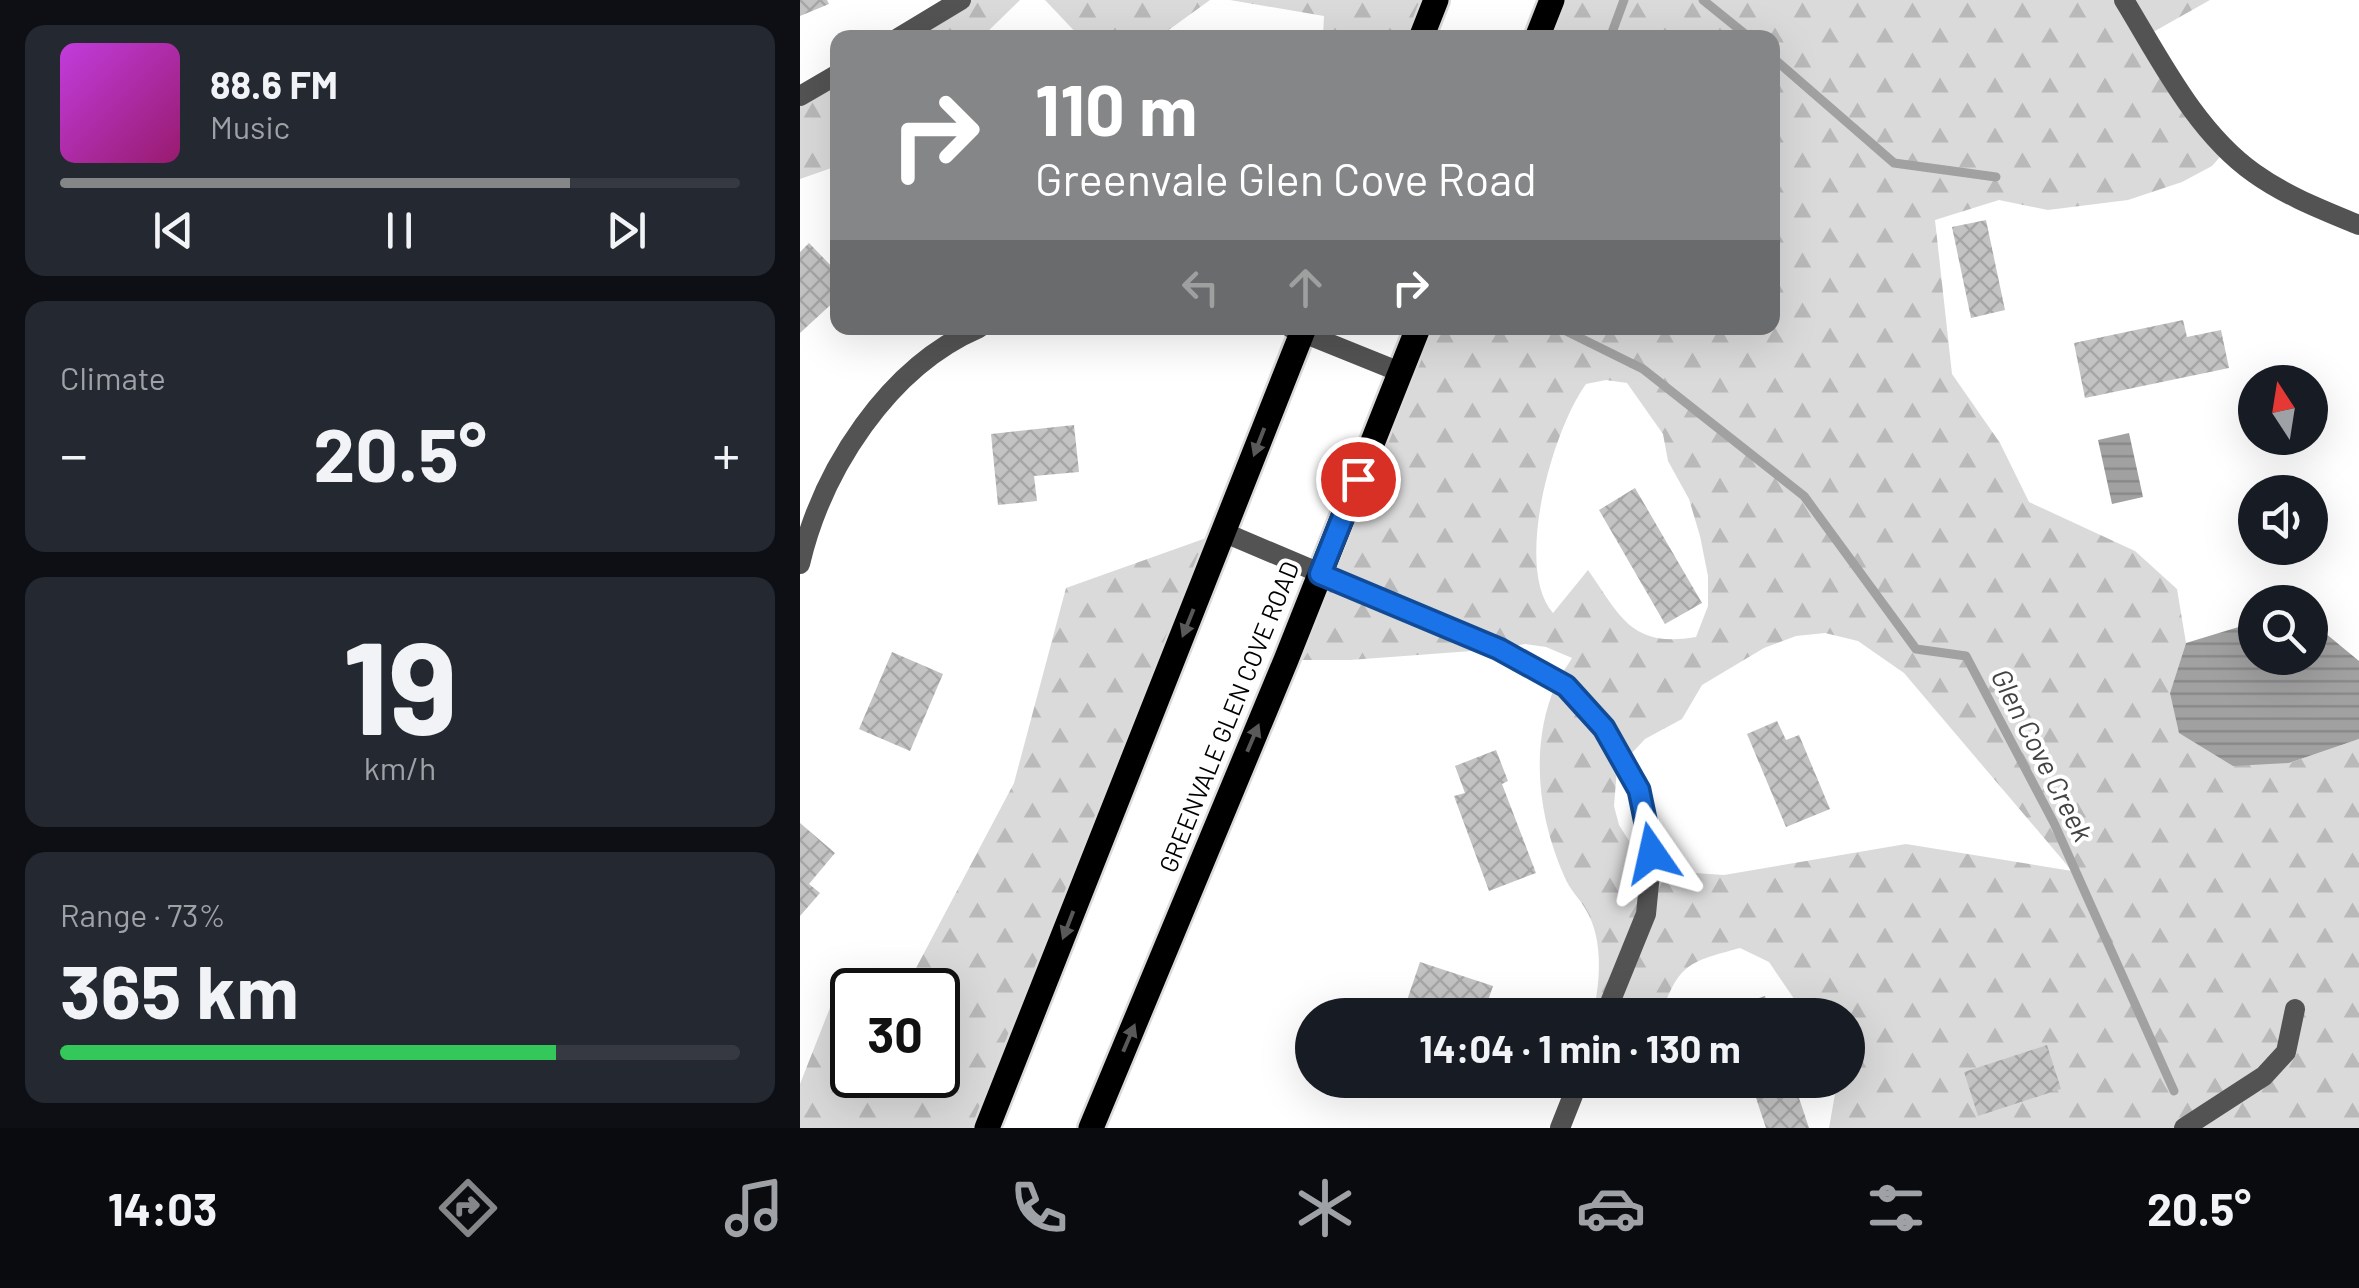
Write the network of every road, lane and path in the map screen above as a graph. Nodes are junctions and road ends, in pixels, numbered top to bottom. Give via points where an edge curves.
1 (961, 0) edge
2 (1436, 0) edge
3 (1552, 0) edge
4 (2124, 0) edge
5 (911, 30) edge
6 (1424, 30) edge
7 (1540, 30) edge
8 (830, 79) edge
9 (800, 96) edge
10 (2359, 225) edge
11 (968, 335) edge
12 (1297, 335) edge
13 (1313, 335) edge
14 (1415, 335) edge
15 (1400, 372) junction
16 (1224, 532) junction
17 (800, 564) edge
18 (1320, 574) junction
19 (1612, 998) edge
20 (2295, 1008) dead end
21 (1572, 1098) edge
22 (987, 1128) edge
23 (1091, 1128) edge
24 (1560, 1128) edge
25 (2184, 1128) edge

1 - 5 street
2 - 6 main road
3 - 7 main road
4 - 10 street via 2184,98 2227,149 2300,200
8 - 9 street
11 - 17 street via 924,363 870,415 826,484
12 -> 16 main road
13 - 15 street
14 - 15 main road, GREENVALE GLEN COVE ROAD
15 - 18 main road, GREENVALE GLEN COVE ROAD
16 - 18 street
16 -> 22 main road
18 - 19 street via 1499,649 1566,686 1604,728 1639,790 1652,853 1646,914
23 -> 18 main road, GREENVALE GLEN COVE ROAD
20 - 25 street via 2286,1052 2264,1076
21 - 24 street

